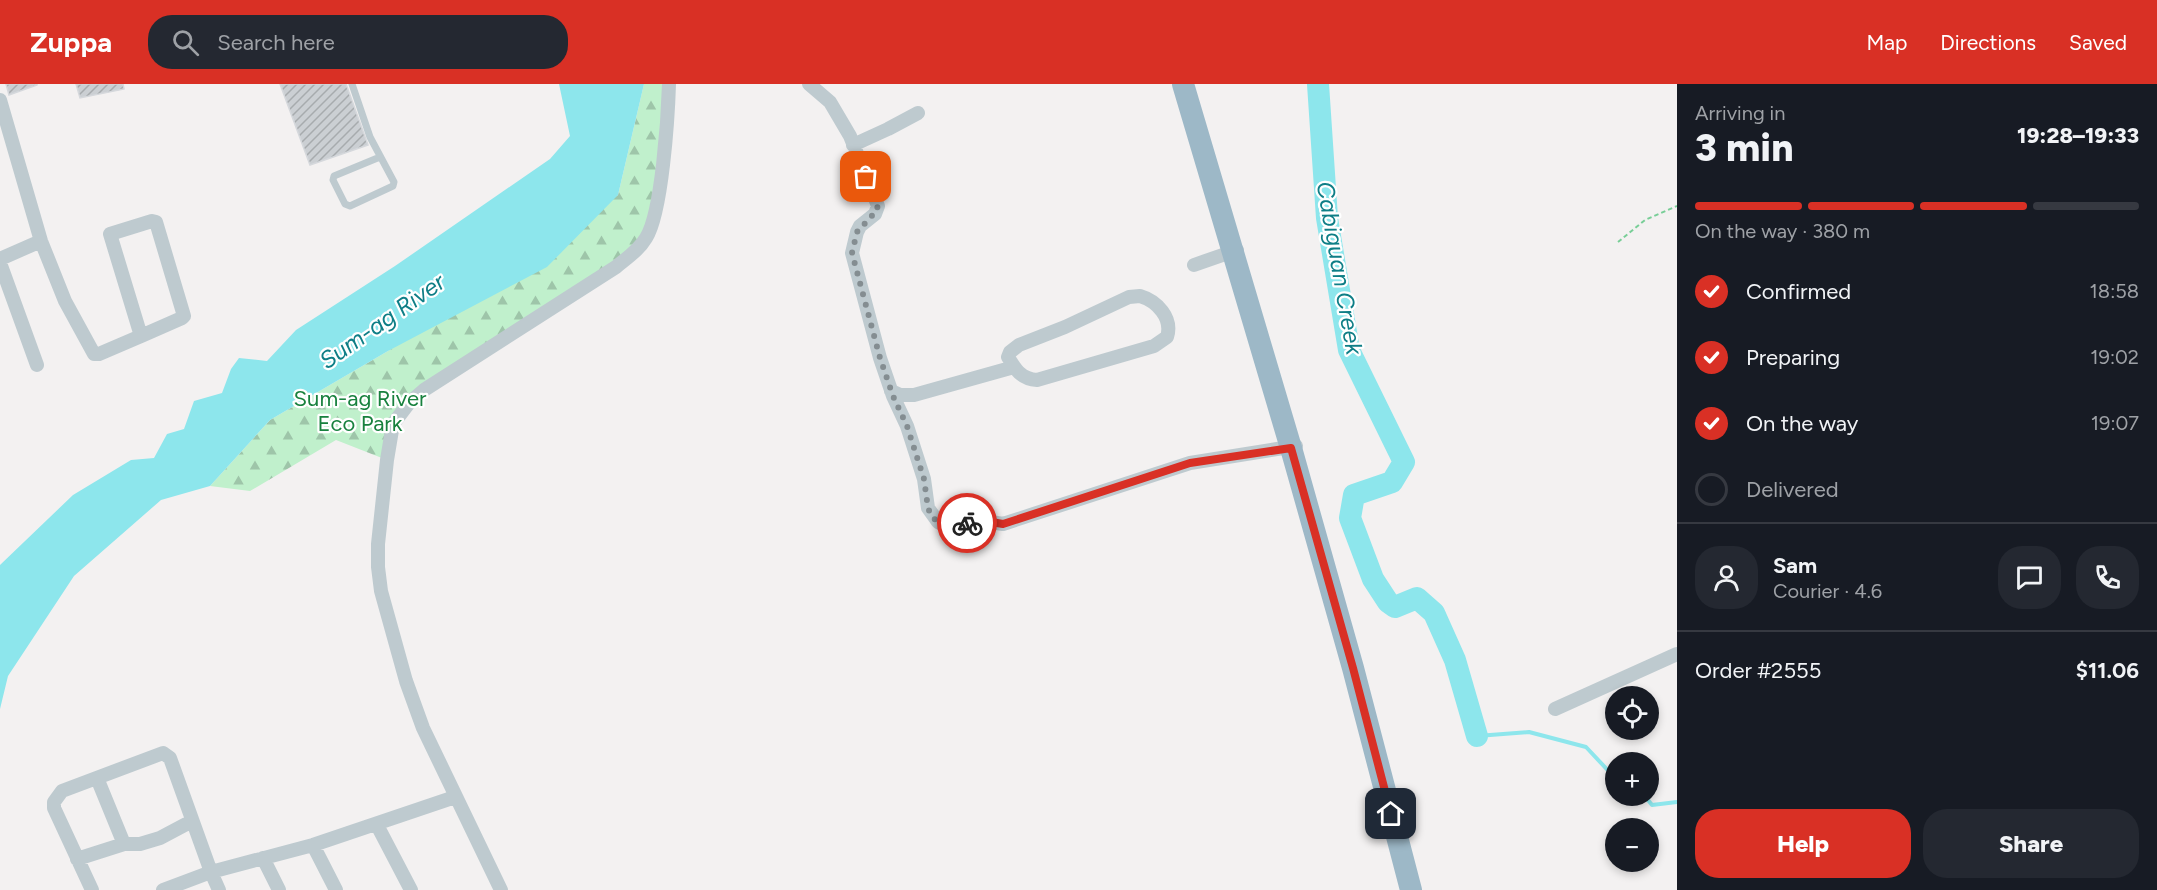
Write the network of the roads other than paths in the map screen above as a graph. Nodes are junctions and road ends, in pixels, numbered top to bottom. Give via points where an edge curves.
1 (352, 84) edge
2 (669, 84) edge
3 (809, 84) edge
4 (1183, 84) edge
5 (1193, 84) edge
6 (0, 100) edge
7 (918, 113) dead end
8 (853, 145) junction
9 (380, 157) junction
10 (40, 241) junction
11 (1238, 250) junction
12 (0, 261) edge
13 (1194, 265) dead end
14 (141, 336) junction
15 (37, 365) dead end
16 (1014, 368) junction
17 (891, 391) junction
18 (1295, 446) junction
19 (1677, 654) edge
20 (1555, 709) dead end
21 (97, 778) junction
22 (455, 797) junction
23 (192, 821) junction
24 (377, 825) junction
25 (124, 844) junction
26 (313, 845) junction
27 (263, 858) junction
28 (77, 859) junction
29 (211, 872) junction
30 (92, 890) edge
31 (163, 890) edge
32 (219, 890) edge
33 (279, 890) edge
34 (336, 890) edge
35 (411, 890) edge
36 (501, 890) edge
37 (1411, 890) edge
38 (1420, 890) edge

1 - 9 lane
2 - 22 street via 658,199 647,238 616,267 424,390 393,424 378,544 381,591 406,681
3 - 8 street via 830,102
4 - 11 highway
5 - 11 highway
6 - 10 street
7 - 8 street
8 - 17 street via 878,209 857,232 852,253
9 - 9 lane via 334,176 345,204 350,206 393,186
10 - 12 street
10 - 14 street via 65,301 94,354
11 - 13 street
11 - 18 highway
12 - 15 street
14 - 14 street via 110,235 154,220 184,316
16 - 16 street via 1032,380 1042,379 1154,346 1167,337 1169,324 1151,300 1129,297 1014,347 1008,357
16 - 17 street via 914,395
17 - 18 street via 924,479 928,508 938,522 947,526 985,521 1003,524 1190,463
18 - 37 highway
18 - 38 highway via 1362,666
19 - 20 street
21 - 23 street via 163,753 170,758
21 - 25 street
21 - 28 street via 62,791 54,802
22 - 24 street
22 - 36 street
23 - 25 street via 160,838
23 - 29 street
24 - 26 street
24 - 35 street
25 - 28 street
26 - 27 street
26 - 34 street
27 - 29 street
27 - 33 street
28 - 30 street
29 - 31 street
29 - 32 street

